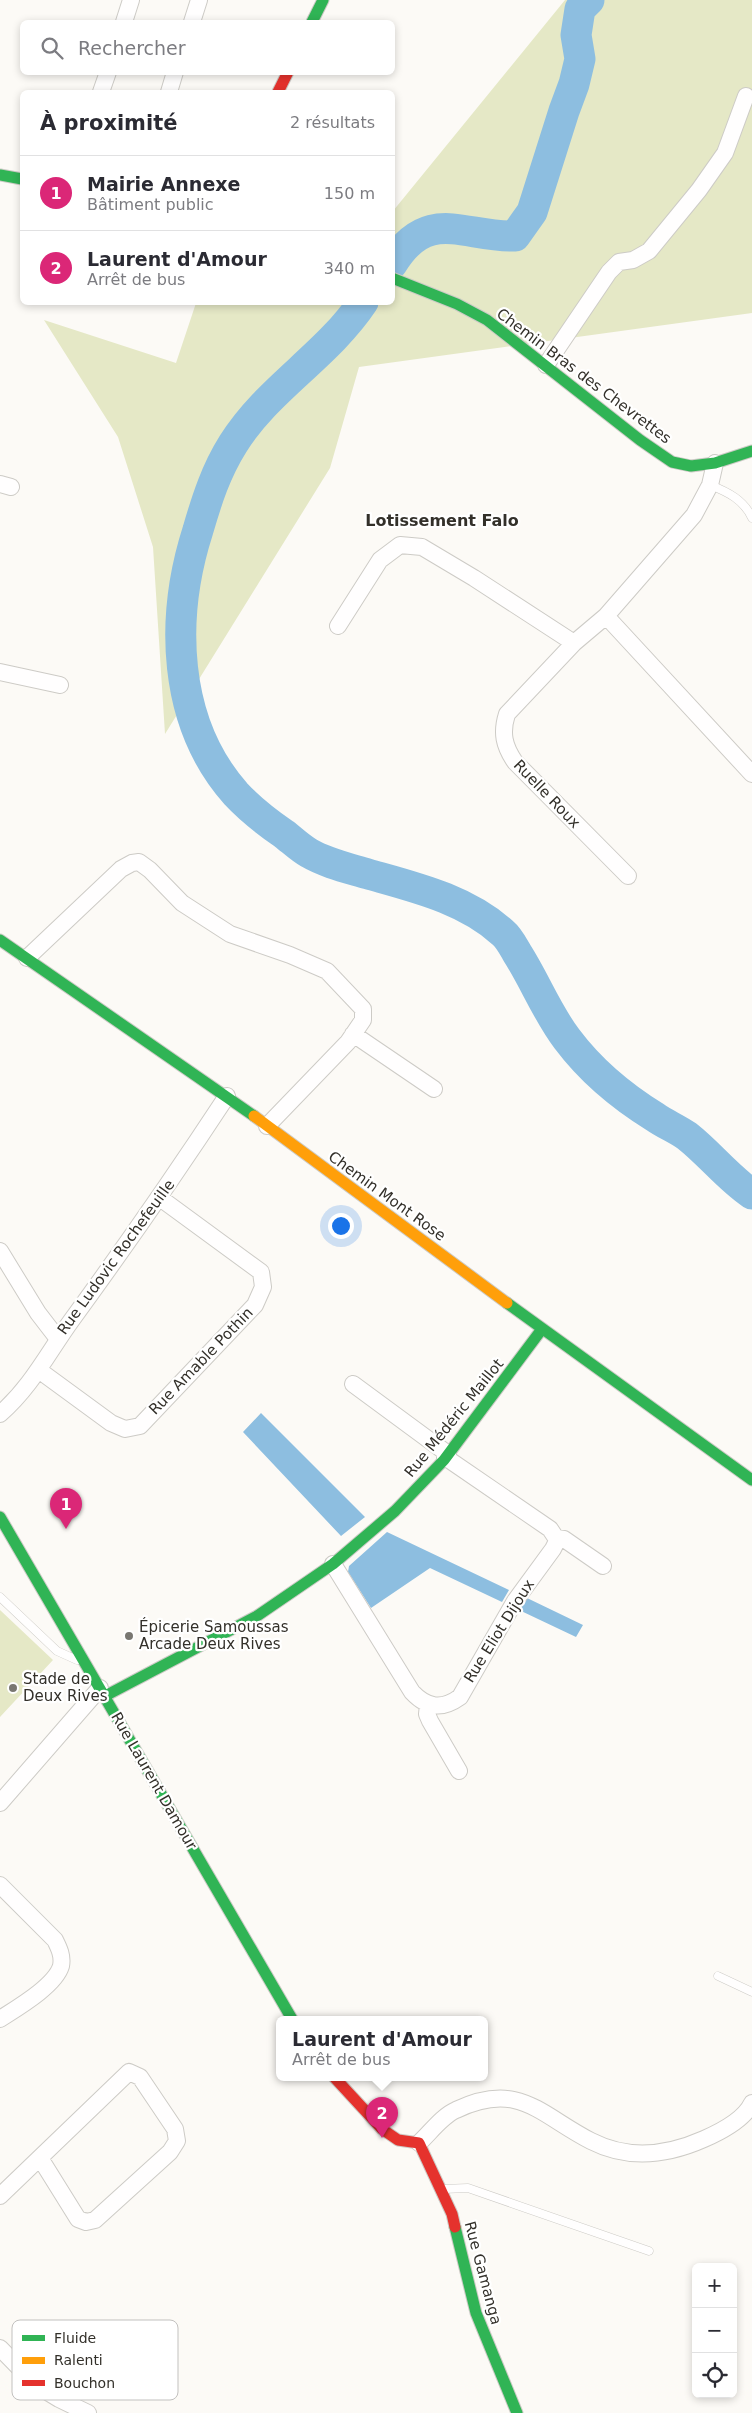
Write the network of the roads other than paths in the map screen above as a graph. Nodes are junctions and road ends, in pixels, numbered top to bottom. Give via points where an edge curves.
1 (131, 0) edge
2 (199, 0) edge
3 (323, 0) edge
4 (125, 20) edge
5 (193, 20) edge
6 (313, 20) edge
7 (107, 75) edge
8 (174, 75) edge
9 (286, 75) edge
10 (102, 90) edge
11 (170, 90) edge
12 (279, 90) edge
13 (746, 96) dead end
14 (0, 175) edge
15 (20, 179) edge
16 (395, 279) edge
17 (546, 365) junction
18 (752, 451) edge
19 (715, 463) junction
20 (710, 485) junction
21 (752, 518) edge
22 (606, 616) junction
23 (338, 626) dead end
24 (574, 643) junction
25 (0, 672) edge
26 (60, 685) dead end
27 (750, 769) edge
28 (628, 876) dead end
29 (0, 940) edge
30 (26, 958) junction
31 (354, 1034) junction
32 (434, 1089) dead end
33 (227, 1096) junction
34 (267, 1126) junction
35 (160, 1198) junction
36 (0, 1251) edge
37 (542, 1329) junction
38 (58, 1339) junction
39 (40, 1371) junction
40 (353, 1384) dead end
41 (0, 1414) edge
42 (447, 1456) junction
43 (752, 1480) edge
44 (0, 1517) edge
45 (556, 1538) junction
46 (333, 1564) junction
47 (603, 1566) dead end
48 (0, 1597) edge
49 (84, 1661) junction
50 (102, 1692) junction
51 (428, 1705) junction
52 (459, 1771) dead end
53 (0, 1803) edge
54 (0, 1885) edge
55 (718, 1976) dead end
56 (752, 1992) edge
57 (290, 2016) edge
58 (0, 2019) edge
59 (338, 2081) edge
60 (751, 2106) edge
61 (419, 2143) junction
62 (40, 2158) junction
63 (441, 2189) junction
64 (0, 2196) edge
65 (649, 2251) dead end
66 (0, 2348) edge
67 (12, 2360) edge
68 (60, 2400) edge
69 (88, 2413) edge
70 (517, 2413) edge

1 - 4 street
2 - 5 street
3 - 6 street
7 - 10 street
8 - 11 street
9 - 12 street
13 - 17 street via 725,153 699,190 649,251 633,260 619,262 609,272
14 - 15 street
16 - 17 street, Chemin Bras des Chevrettes via 487,320
17 - 19 street, Chemin Bras des Chevrettes via 672,462 691,466
18 - 19 street, Chemin Bras des Chevrettes
19 - 20 street, Ruelle Roux
20 - 21 lane via 731,493
20 - 22 street, Ruelle Roux via 694,516
22 - 24 street, Ruelle Roux
22 - 27 street
23 - 24 street via 380,560 400,545 422,547
24 - 28 street, Ruelle Roux via 507,714 504,740 515,762
25 - 26 street
29 - 30 street, Chemin Mont Rose
30 - 31 street via 122,869 139,862 182,903 230,934 290,954 327,971 363,1010 363,1020
30 - 33 street, Chemin Mont Rose
31 - 32 street
31 - 34 street
33 - 34 street, Chemin Mont Rose
33 - 35 street, Rue Ludovic Rochefeuille
34 - 37 street, Chemin Mont Rose
35 - 38 street, Rue Ludovic Rochefeuille
35 - 39 street, Rue Amable Pothin via 260,1272 263,1287 255,1305 140,1426 125,1429 111,1422
36 - 38 street
37 - 42 street, Rue Médéric Maillot
37 - 43 street, Chemin Mont Rose
38 - 39 street, Rue Ludovic Rochefeuille
39 - 41 street, Rue Ludovic Rochefeuille
40 - 42 street
42 - 45 street via 550,1529
42 - 46 street, Rue Médéric Maillot via 396,1511
44 - 49 street, Rue Laurent Damour
45 - 47 street via 564,1538
45 - 51 street, Rue Eliot Dijoux via 553,1548 515,1601 460,1697 442,1706
46 - 50 street, Rue Médéric Maillot via 257,1616
46 - 51 street via 412,1692
48 - 49 lane via 57,1650 71,1659
49 - 50 street, Rue Laurent Damour
50 - 53 street
50 - 57 street, Rue Laurent Damour
51 - 52 street via 430,1721
54 - 58 street via 55,1940 61,1952 61,1965 57,1974 28,2001
55 - 56 lane
59 - 61 street via 382,2129 398,2140
60 - 61 street via 723,2130 684,2148 648,2155 617,2151 591,2141 546,2112 516,2100 484,2100 454,2110
61 - 63 street, Rue Gamanga
62 - 62 street via 129,2072 140,2077 175,2129 177,2141 170,2152 95,2220 86,2222 78,2220
62 - 64 street
63 - 65 lane via 468,2188
63 - 70 street, Rue Gamanga via 452,2214 476,2313
66 - 67 street
68 - 69 street

